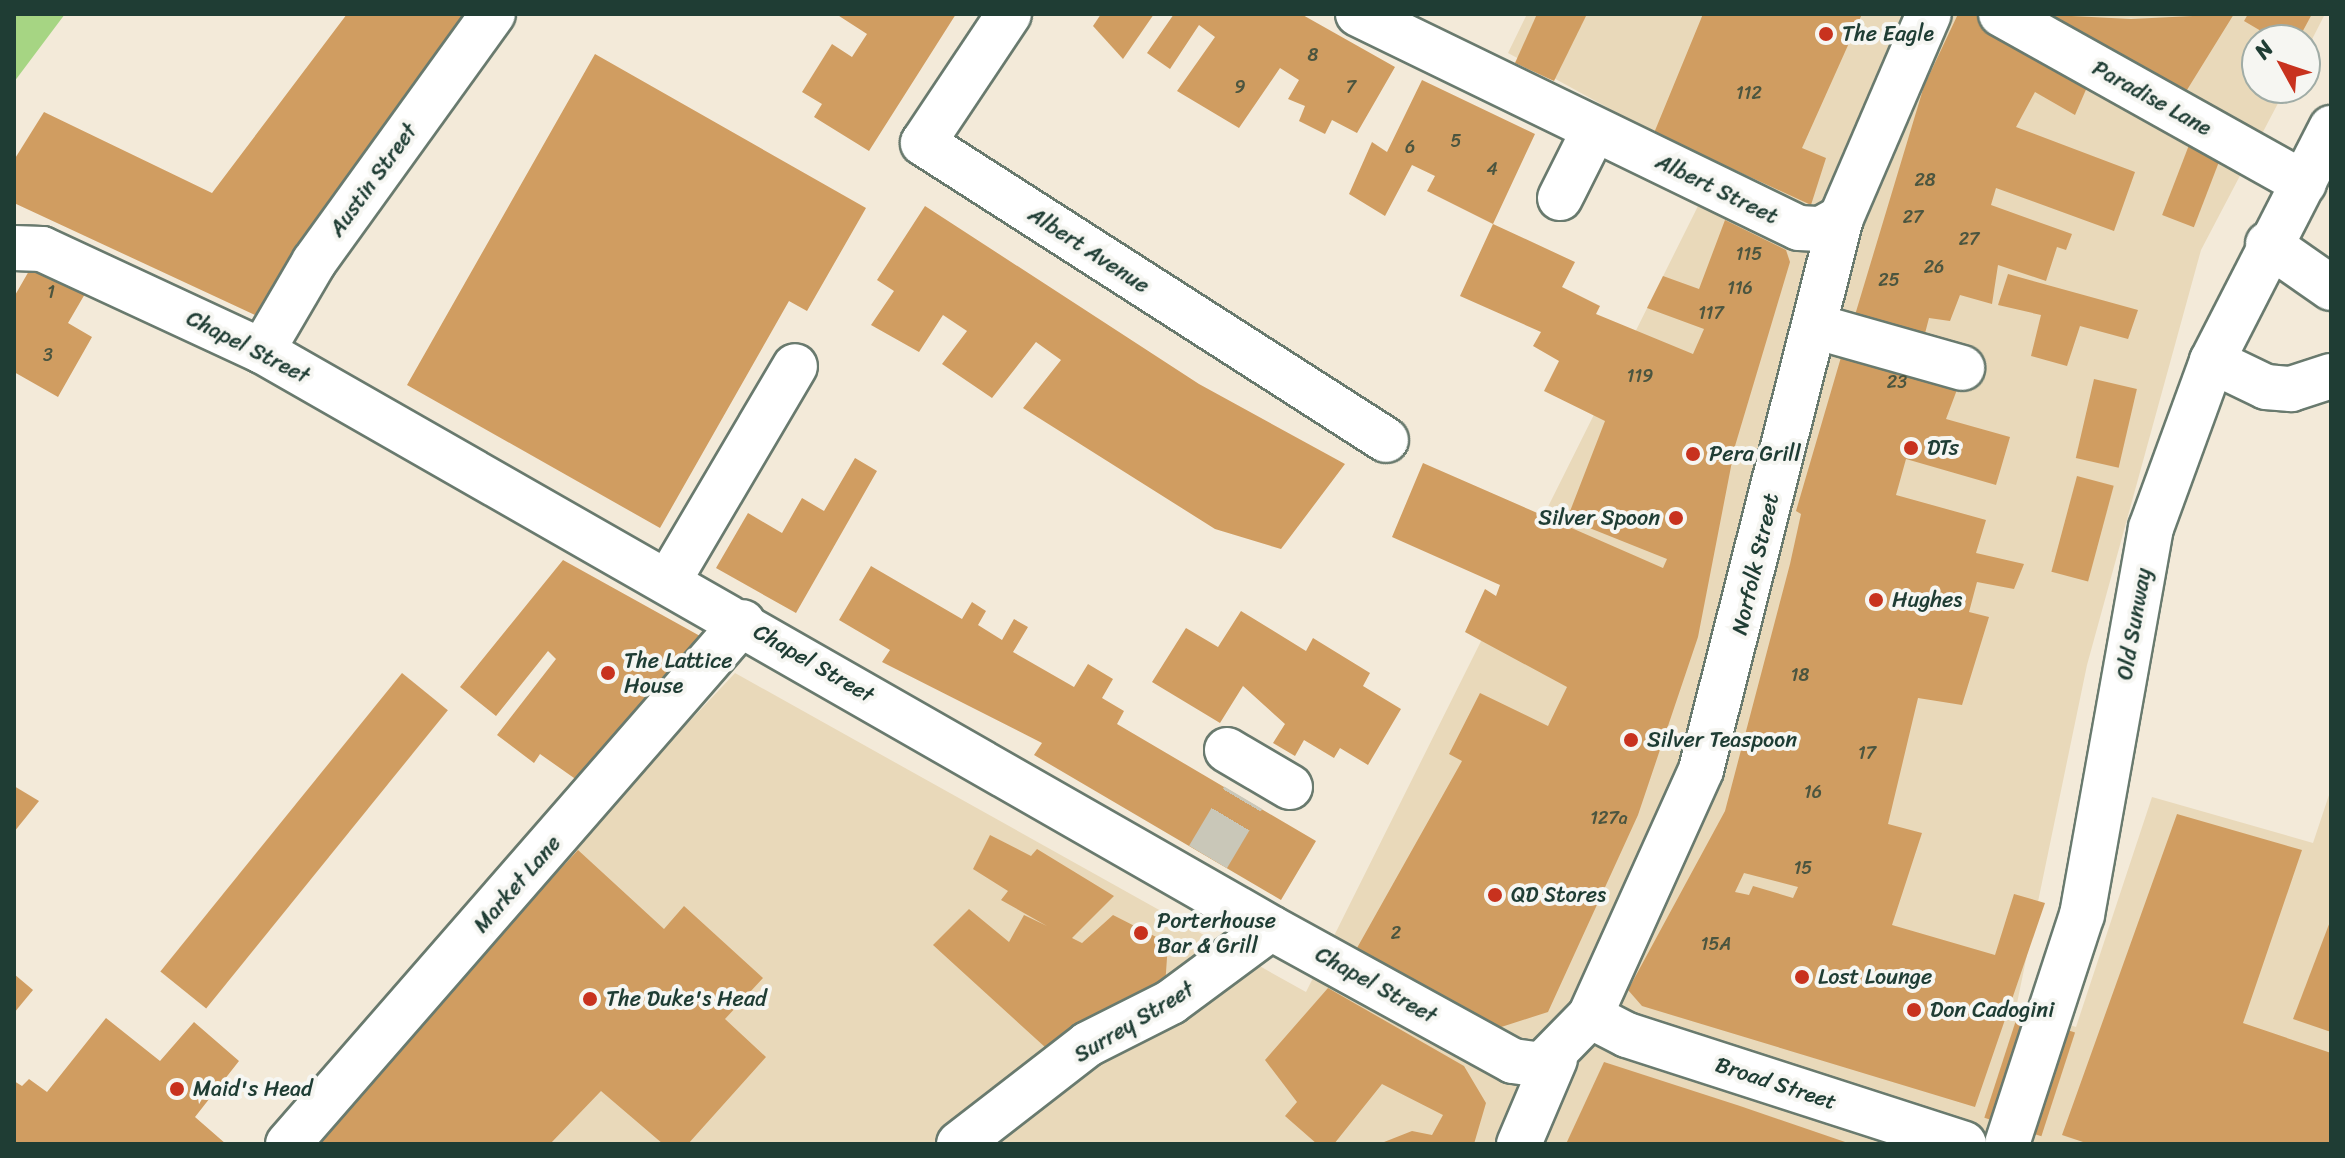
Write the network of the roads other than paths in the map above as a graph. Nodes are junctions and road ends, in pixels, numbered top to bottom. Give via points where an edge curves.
1 (493, 14) edge
2 (1009, 14) edge
3 (1358, 14) edge
4 (1929, 14) edge
5 (2001, 14) edge
6 (2331, 128) edge
7 (1594, 130) junction
8 (2304, 183) junction
9 (1560, 198) dead end
10 (1841, 218) junction
11 (2268, 244) junction
12 (14, 248) edge
13 (2331, 288) edge
14 (1814, 326) junction
15 (262, 351) junction
16 (2212, 361) junction
17 (795, 366) dead end
18 (1962, 368) dead end
19 (2331, 376) edge
20 (1386, 440) dead end
21 (669, 580) junction
22 (743, 622) junction
23 (1271, 928) junction
24 (1590, 1016) junction
25 (1555, 1059) junction
26 (288, 1144) edge
27 (959, 1144) edge
28 (1519, 1144) edge
29 (1964, 1144) edge
30 (2007, 1144) edge

1 - 15 street, Austin Street via 314,262
2 - 20 street, Albert Avenue via 923,143
3 - 7 street, Albert Street
4 - 10 street, Norfolk Street
5 - 8 street, Paradise Lane
6 - 8 street, Old Sunway
7 - 9 street
7 - 10 street, Albert Street via 1799,228 1821,229
8 - 11 street, Old Sunway
10 - 14 street, Norfolk Street
11 - 13 street
11 - 16 street, Old Sunway
12 - 15 street, Chapel Street via 42,249
14 - 18 street
14 - 24 street, Norfolk Street via 1701,770
15 - 21 street, Chapel Street
16 - 19 street via 2266,387 2291,389
16 - 30 street, Old Sunway via 2151,528 2082,915
17 - 21 street
21 - 22 street, Chapel Street
22 - 23 street, Chapel Street via 1200,870
22 - 26 street, Market Lane
23 - 25 street, Chapel Street via 1513,1061
23 - 27 street, Surrey Street via 1171,1002 1088,1044
24 - 25 street
24 - 29 street, Broad Street via 1627,1035
25 - 28 street

